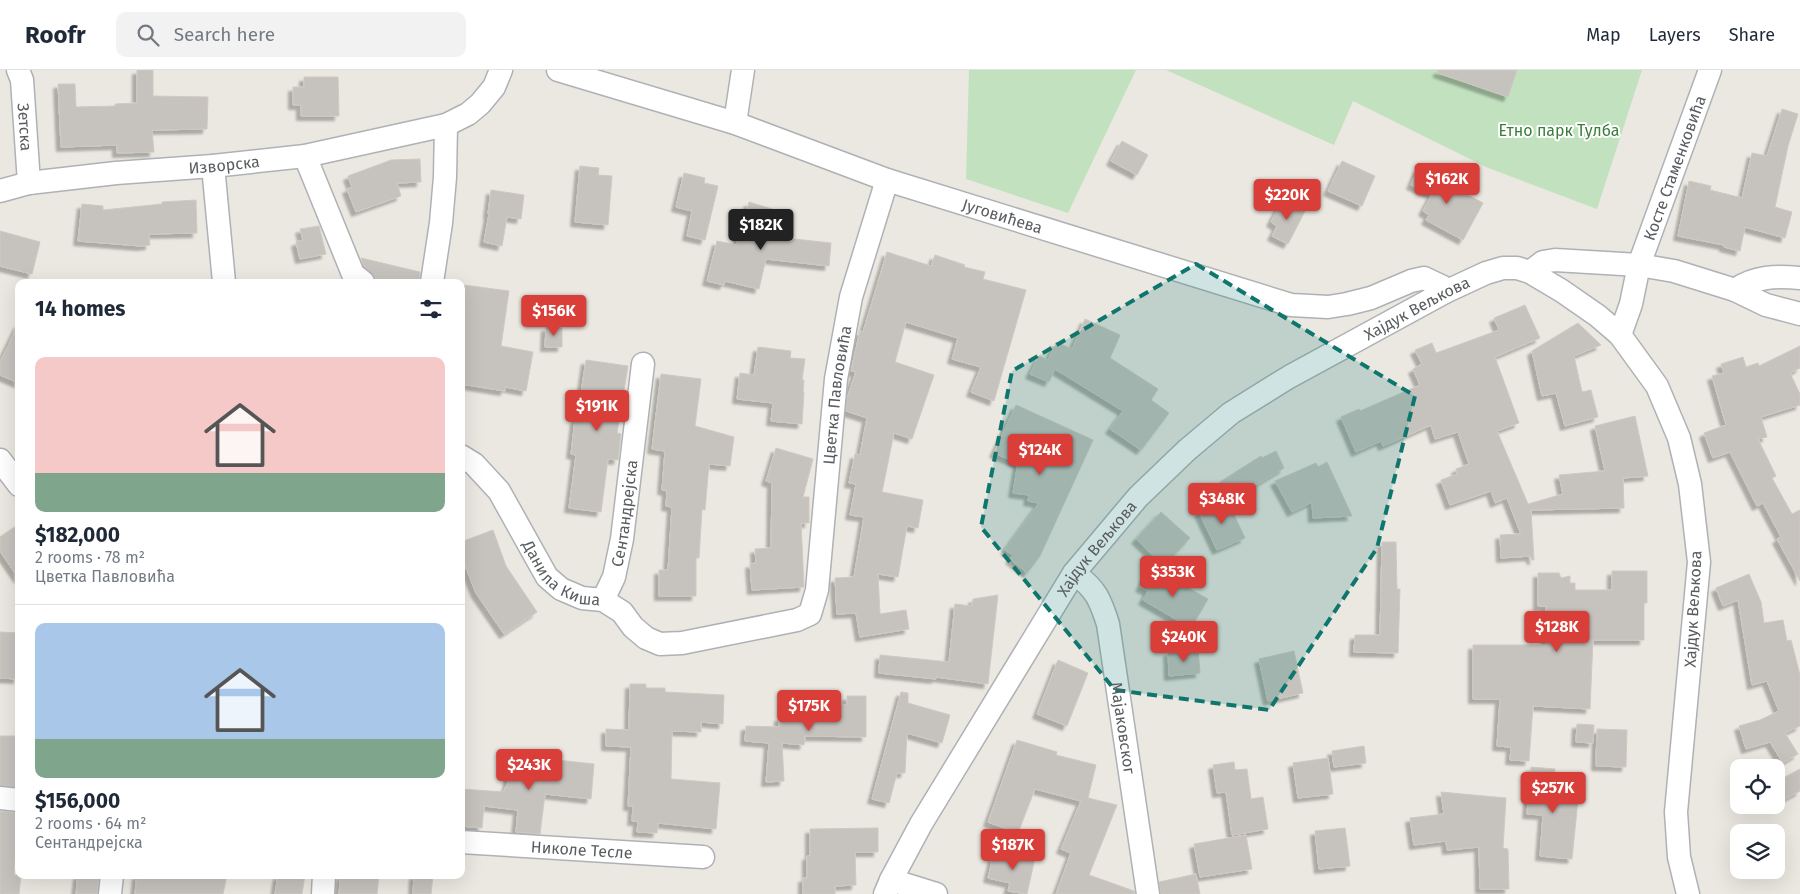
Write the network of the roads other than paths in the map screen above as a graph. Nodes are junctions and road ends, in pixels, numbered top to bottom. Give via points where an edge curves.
1 (18, 70) edge
2 (501, 70) edge
3 (558, 70) edge
4 (743, 70) edge
5 (1710, 70) edge
6 (735, 123) junction
7 (446, 125) junction
8 (305, 156) junction
9 (213, 166) junction
10 (887, 180) junction
11 (29, 184) junction
12 (0, 191) edge
13 (1639, 265) junction
14 (1530, 272) junction
15 (1800, 278) edge
16 (224, 279) edge
17 (359, 279) edge
18 (432, 279) edge
19 (1735, 290) junction
20 (1445, 292) junction
21 (1800, 314) edge
22 (1620, 335) junction
23 (643, 364) dead end
24 (465, 458) edge
25 (0, 460) edge
26 (15, 480) edge
27 (1074, 573) junction
28 (602, 600) junction
29 (810, 614) joint
30 (0, 798) edge
31 (15, 800) edge
32 (465, 842) edge
33 (703, 857) dead end
34 (112, 879) edge
35 (324, 879) edge
36 (888, 887) edge
37 (110, 894) edge
38 (323, 894) edge
39 (936, 894) edge
40 (1148, 894) edge
41 (1688, 894) edge

1 - 11 street, Зетска via 22,80
2 - 7 street, Изворска via 494,87 480,104
3 - 6 street, Југовићева
4 - 6 street
5 - 13 street, Косте Стаменковића
6 - 10 street, Југовићева
7 - 8 street, Изворска
7 - 18 street via 441,223
8 - 9 street, Изворска
8 - 17 street via 353,274
9 - 11 street, Изворска
9 - 16 street
10 - 20 street, Југовићева via 1292,305 1328,307 1347,304 1424,278 1443,286
10 - 29 street, Цветка Павловића via 851,298 836,379 816,590
11 - 12 street, Изворска
13 - 14 street via 1555,260 1543,262
13 - 19 street via 1674,271
13 - 22 street, Косте Стаменковића
14 - 20 street, Хајдук Вељкова via 1503,268
14 - 22 street, Хајдук Вељкова via 1598,316
15 - 19 street via 1759,278
19 - 21 street via 1766,305
20 - 27 street, Хајдук Вељкова via 1289,377 1231,413 1138,496
22 - 41 street, Хајдук Вељкова via 1657,386 1679,438 1690,484 1699,562 1676,812 1679,857
23 - 28 street, Сентандрејска via 622,539 614,577
24 - 28 street, Данила Киша via 499,491 547,576 560,589 582,598
25 - 26 street
27 - 36 street, Хајдук Вељкова via 922,824
27 - 40 street, Мајаковског via 1088,583 1100,600 1108,624
28 - 29 street, Данила Киша via 622,612 646,638 660,644 682,643 788,622
30 - 31 street
32 - 33 street, Николе Тесле
34 - 37 street
35 - 38 street
36 - 39 street

